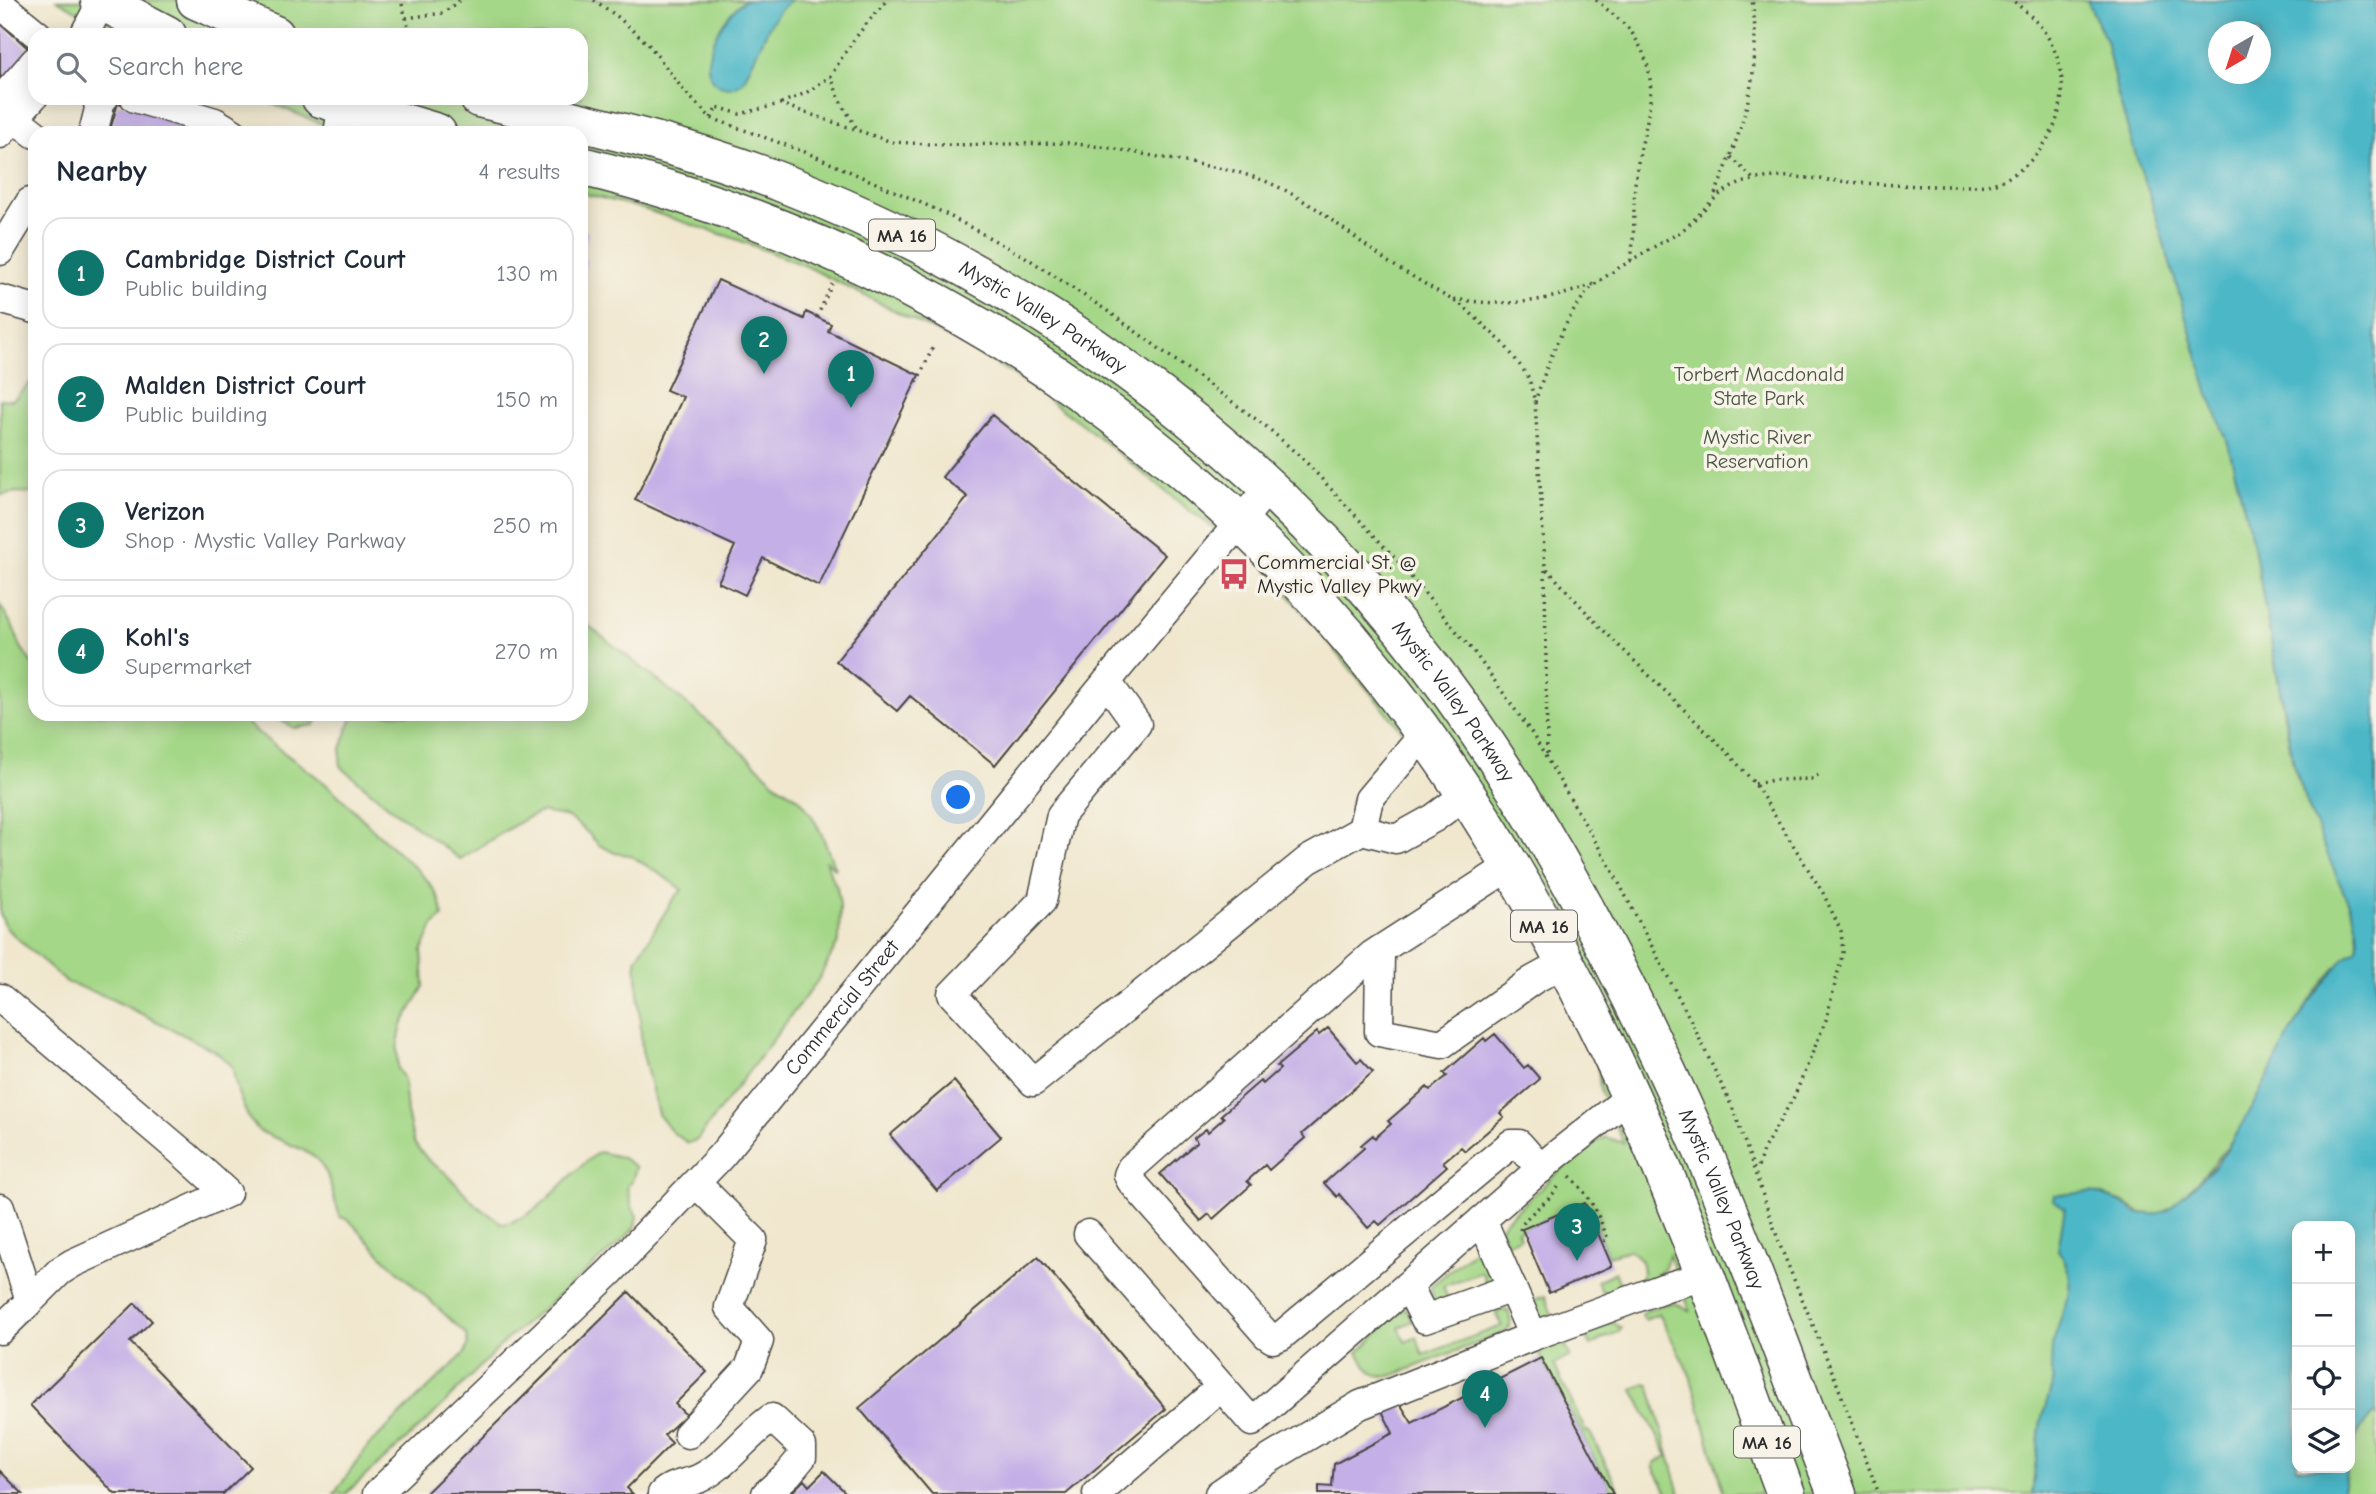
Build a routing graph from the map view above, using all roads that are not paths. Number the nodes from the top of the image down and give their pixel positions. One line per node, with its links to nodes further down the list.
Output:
1 (196, 0): 7 (highway)
2 (101, 1): 5 (street); 6 (highway)
3 (0, 4): 4 (street)
4 (29, 28)
5 (88, 28)
6 (153, 28)
7 (259, 28)
8 (28, 80): 14 (street)
9 (28, 103): 14 (street)
10 (96, 105): 15 (street)
11 (158, 105): 16 (street)
12 (509, 105): 23 (highway, Mystic Valley Parkway / MA 16)
13 (334, 112): 17 (highway)
14 (12, 122)
15 (94, 126)
16 (222, 126)
17 (403, 126)
18 (588, 168): 24 (highway, Mystic Valley Parkway / MA 16)
19 (28, 205): 20 (street)
20 (0, 251)
21 (0, 299): 22 (street)
22 (28, 307)
23 (1269, 487): 24 (street, Commercial Street); 56 (highway, Mystic Valley Parkway / MA 16)
24 (1241, 523): 25 (street, Commercial Street); 26 (highway, Mystic Valley Parkway / MA 16)
25 (1107, 682): 28 (street); 35 (street, Commercial Street)
26 (1424, 734): 27 (highway, Mystic Valley Parkway / MA 16); 28 (street)
27 (1465, 795): 28 (street); 29 (highway, Mystic Valley Parkway / MA 16)
28 (1362, 830)
29 (1510, 866): 30 (street); 31 (highway, Mystic Valley Parkway / MA 16)
30 (1380, 950): 31 (street); 34 (street)
31 (1564, 963): 33 (highway, Mystic Valley Parkway / MA 16)
32 (0, 998): 42 (street)
33 (1630, 1097): 34 (street); 39 (highway, Mystic Valley Parkway / MA 16)
34 (1556, 1172): 37 (street)
35 (696, 1183): 47 (street); 49 (street, Commercial Street)
36 (0, 1208): 42 (street)
37 (1482, 1220): 40 (street); 41 (street)
38 (1088, 1234): 45 (street)
39 (1705, 1276): 44 (street); 46 (highway, Mystic Valley Parkway / MA 16)
40 (1408, 1285): 41 (street); 45 (street)
41 (1512, 1288): 44 (street)
42 (30, 1301): 43 (street)
43 (0, 1330)
44 (1533, 1336): 53 (street)
45 (1221, 1387): 52 (street)
46 (1748, 1389): 54 (highway); 55 (highway, Mystic Valley Parkway / MA 16)
47 (688, 1434)
48 (702, 1486): 50 (street); 51 (street)
49 (377, 1494)
50 (662, 1494)
51 (766, 1494)
52 (1097, 1494)
53 (1219, 1494)
54 (1770, 1494)
55 (1786, 1494)
56 (1837, 1494)

